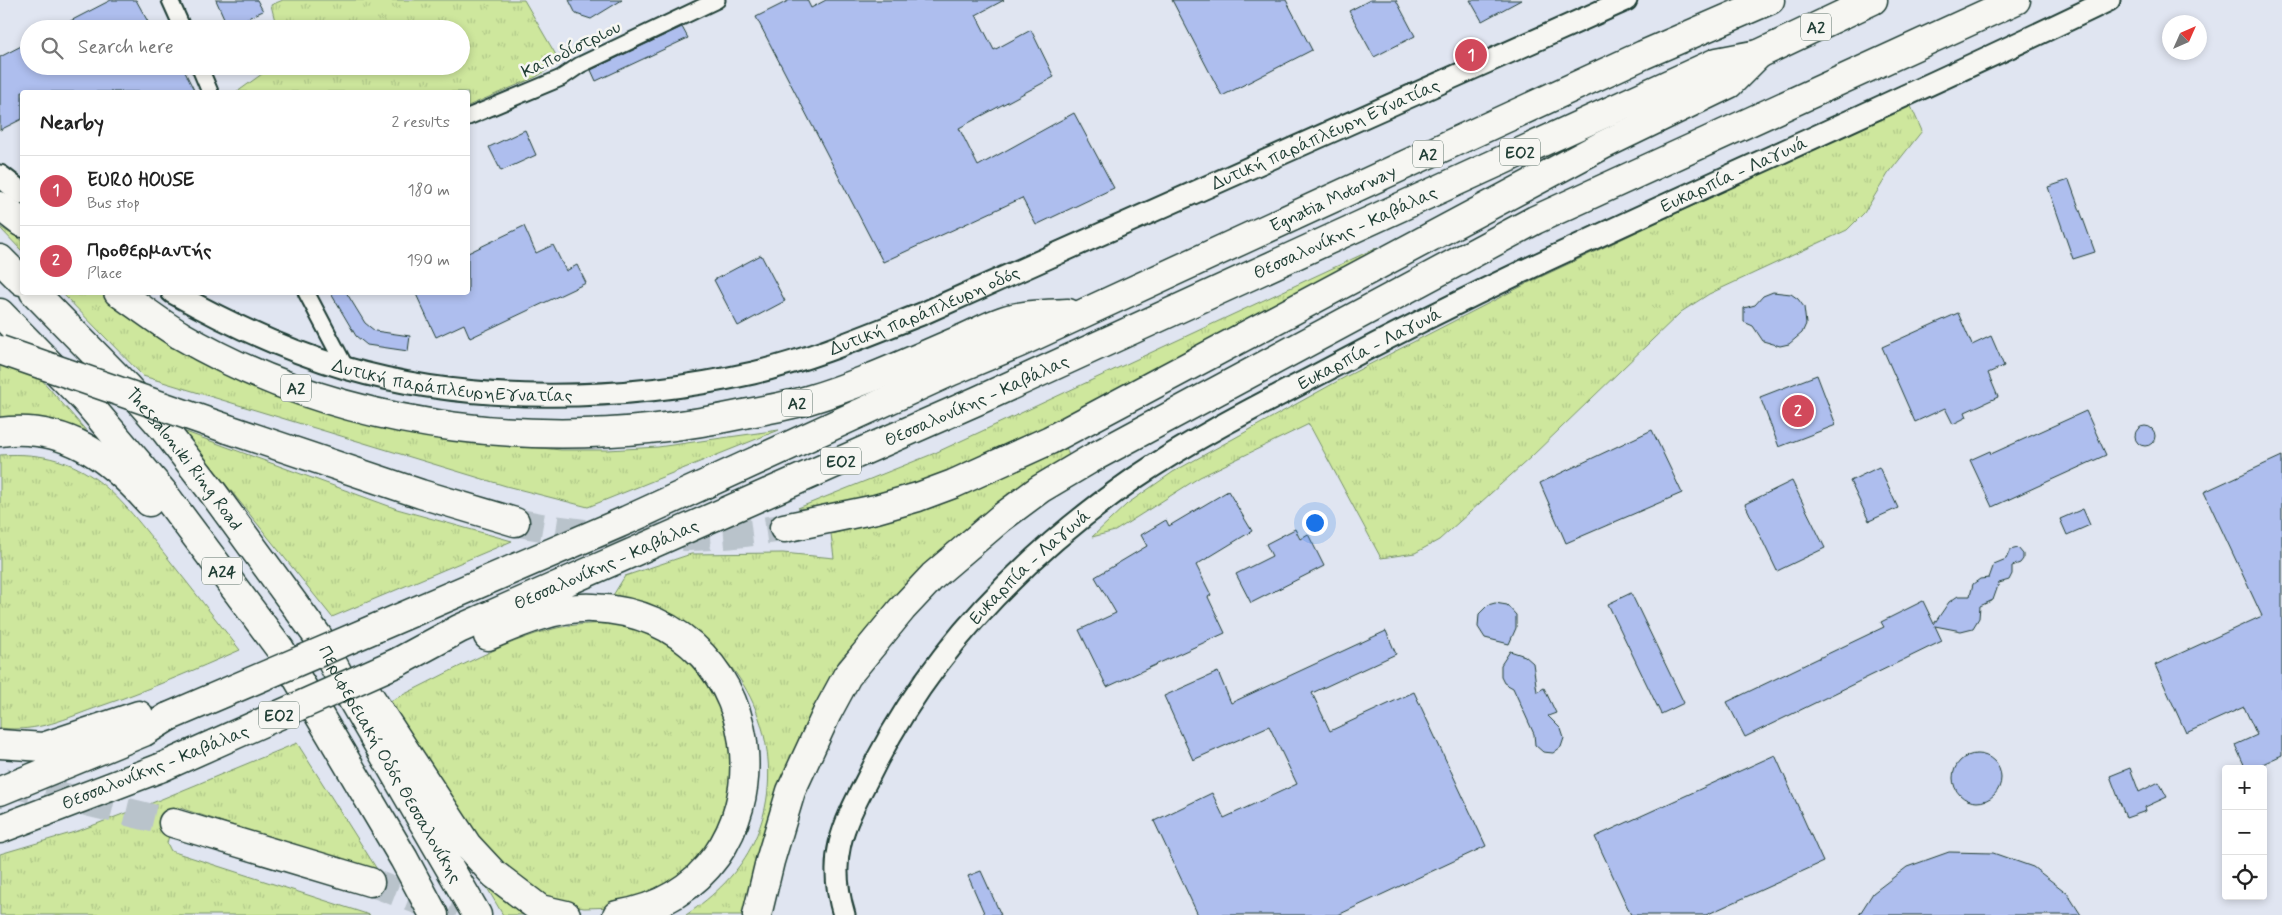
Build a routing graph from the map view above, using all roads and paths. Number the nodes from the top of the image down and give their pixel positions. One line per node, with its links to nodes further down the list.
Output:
1 (170, 0): 8 (street)
2 (717, 0): 12 (street, Καποδίστριου)
3 (1626, 0): 16 (street, Δυτική παράπλευρη Εγνατίας)
4 (1770, 0): 24 (highway, Egnatia Motorway / Α2)
5 (1873, 0): 9 (highway, Α2)
6 (2016, 0): 45 (highway)
7 (2109, 0): 46 (street, Ευκαρπία - Λαγυνά)
8 (179, 20)
9 (1759, 54): 31 (highway, Α2); 33 (highway, Θεσσαλονίκης - Καβάλας / ΕΟ2)
10 (203, 75): 11 (street)
11 (209, 90)
12 (470, 116)
13 (0, 176): 14 (street)
14 (20, 191)
15 (0, 206): 17 (highway)
16 (1135, 220): 28 (street, Δυτική παράπλευρη οδός)
17 (20, 221)
18 (0, 259): 19 (highway)
19 (20, 279)
20 (37, 295): 32 (highway, Thessaloniki Ring Road)
21 (122, 295): 24 (highway, Α2)
22 (178, 295): 27 (street, Δυτική παράπλευρηΕγνατίας)
23 (308, 295): 27 (street)
24 (1087, 311): 34 (highway, Θεσσαλονίκης - Καβάλας / ΕΟ2, bridge)
25 (0, 313): 39 (highway, Περιφερειακή Οδός Θεσσαλονίκης / Α24)
26 (0, 350): 30 (highway, bridge)
27 (346, 368): 28 (street, Δυτική παράπλευρηΕγνατίας)
28 (706, 382)
29 (0, 432): 39 (highway)
30 (515, 522)
31 (784, 528)
32 (319, 638): 42 (highway, Περιφερειακή Οδός Θεσσαλονίκης); 43 (highway)
33 (398, 662): 38 (highway, Θεσσαλονίκης - Καβάλας / ΕΟ2, bridge); 44 (highway)
34 (141, 723): 35 (highway); 36 (highway, Θεσσαλονίκης - Καβάλας / ΕΟ2)
35 (0, 744)
36 (0, 791)
37 (173, 823): 40 (highway)
38 (0, 829)
39 (404, 860): 41 (highway, Α24)
40 (370, 882)
41 (434, 915)
42 (477, 915)
43 (566, 915)
44 (617, 915)
45 (757, 915)
46 (844, 915)

